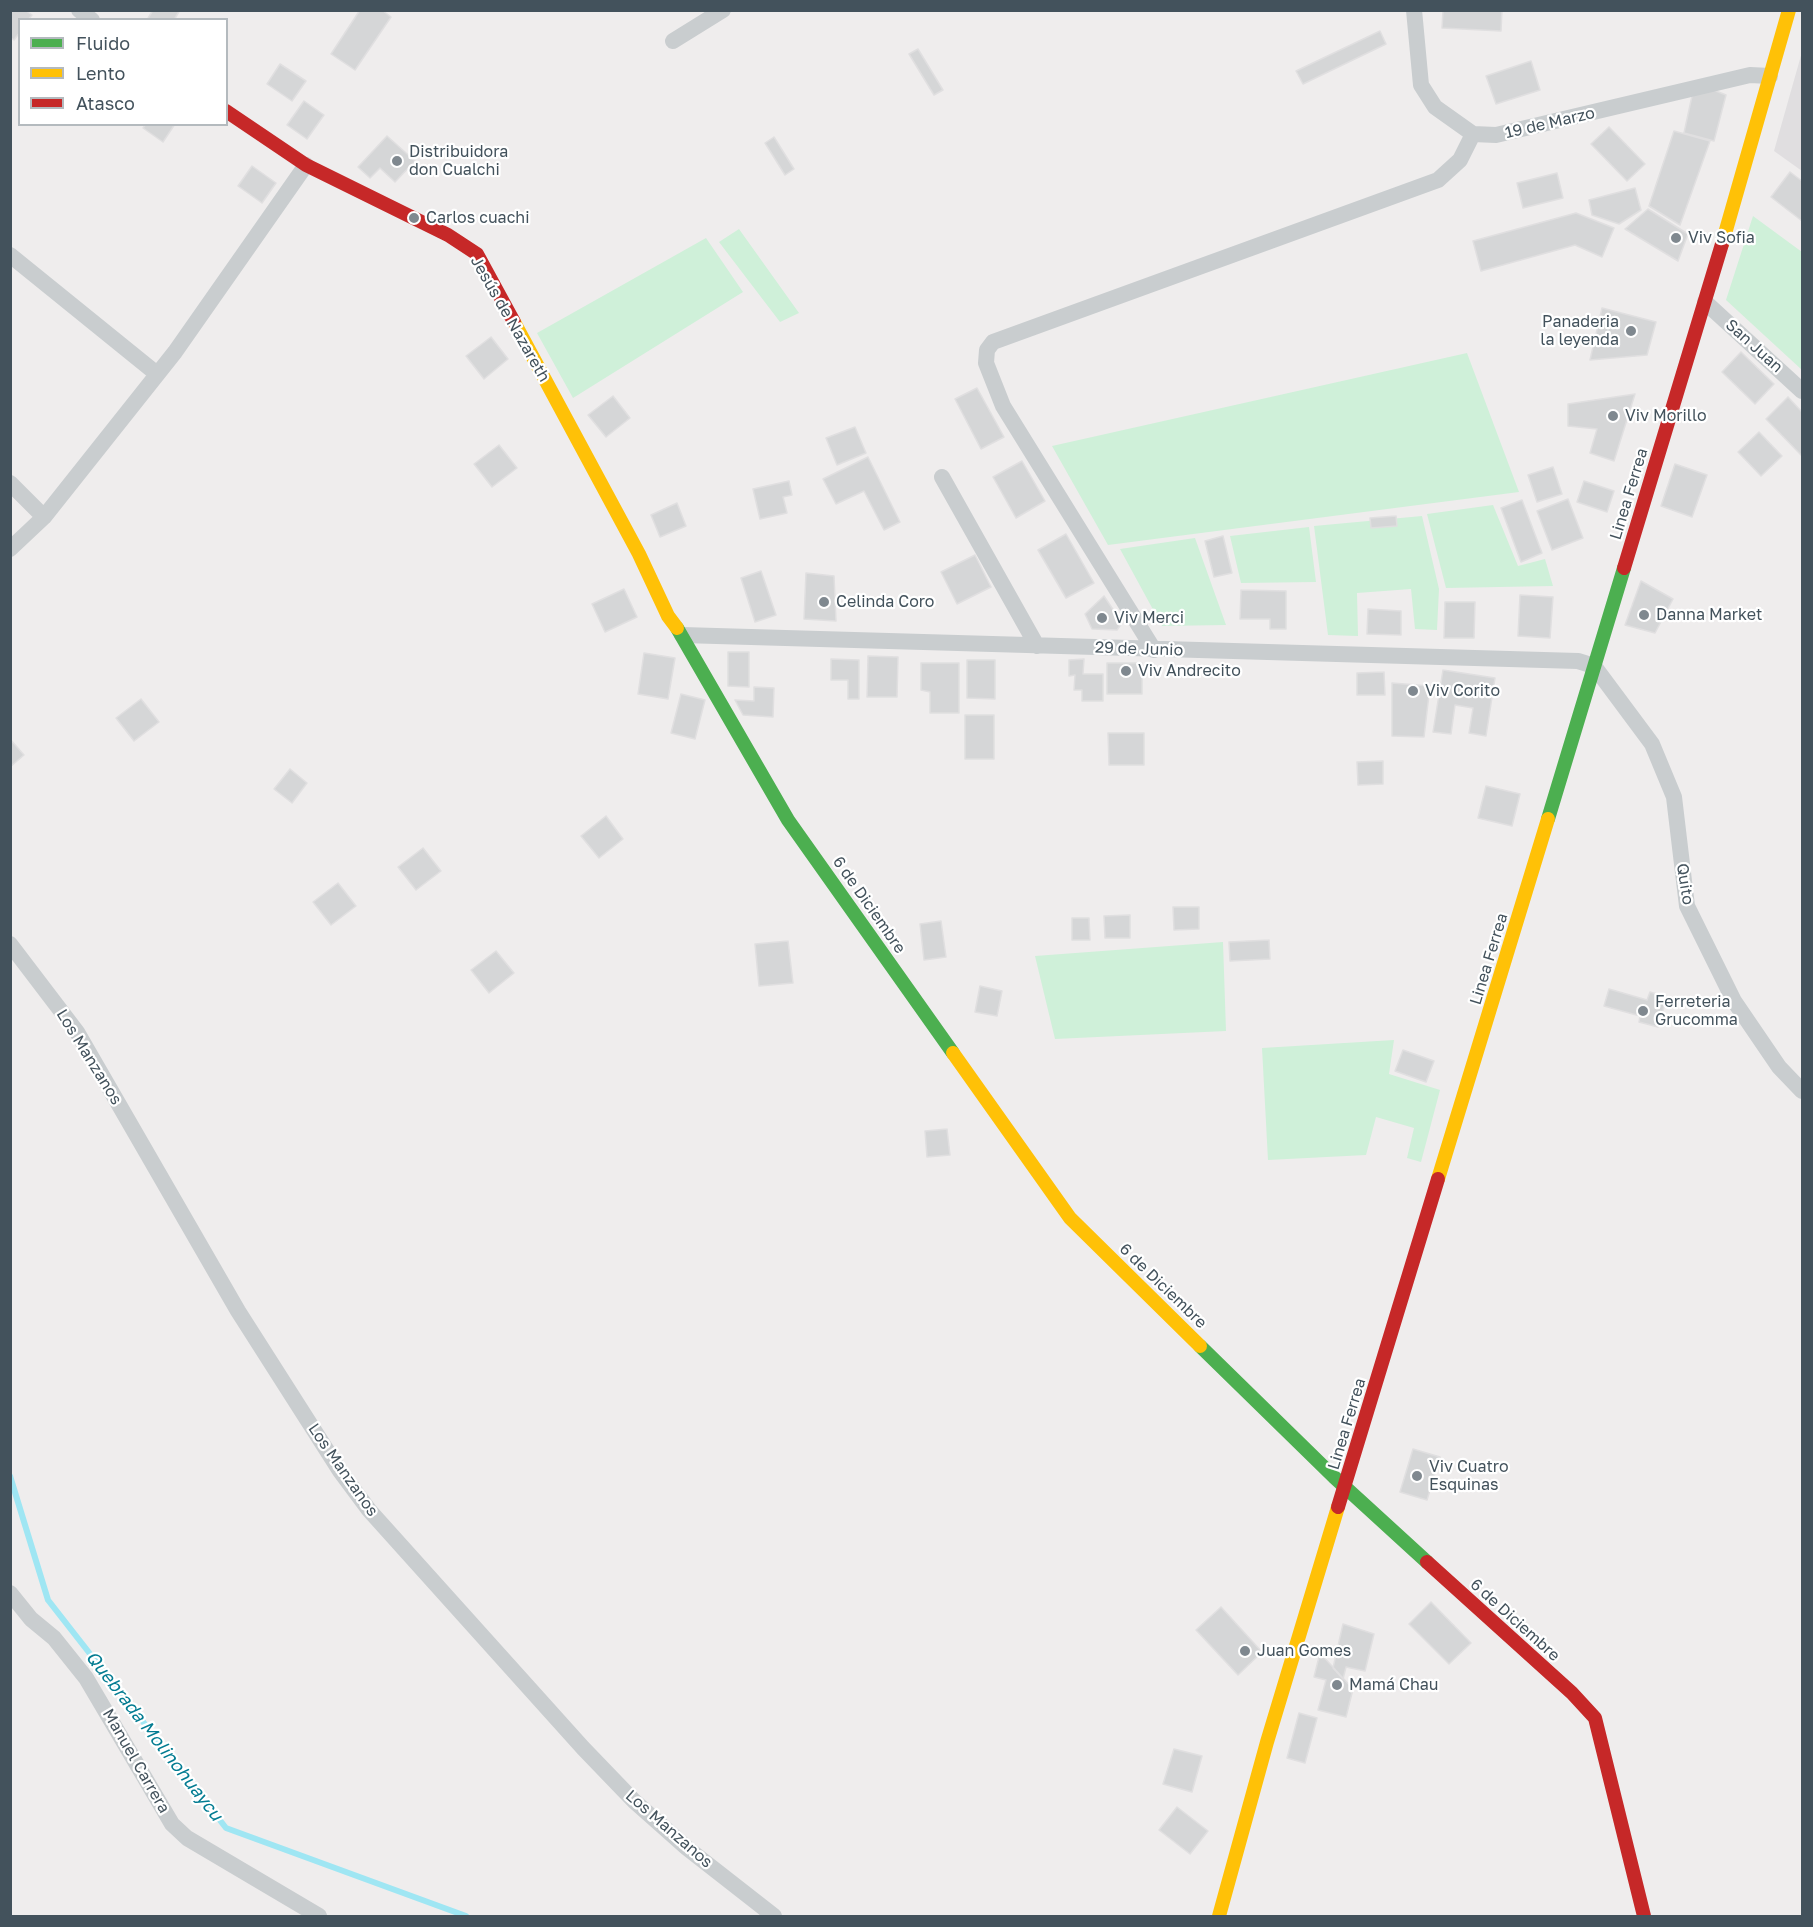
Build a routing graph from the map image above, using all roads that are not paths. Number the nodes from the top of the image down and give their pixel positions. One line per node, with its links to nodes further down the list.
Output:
1 (723, 10): 4 (street)
2 (1414, 10): 7 (street)
3 (1789, 10): 5 (street, Linea Ferrea)
4 (673, 40)
5 (1770, 76): 7 (street, 19 de Marzo); 10 (street, Linea Ferrea)
6 (228, 112): 8 (street, Jesús de Nazareth)
7 (1473, 134): 19 (street)
8 (306, 165): 11 (street); 17 (street, Jesús de Nazareth)
9 (10, 255): 11 (street)
10 (1705, 302): 12 (street, San Juan); 20 (street, Linea Ferrea)
11 (157, 374): 15 (street)
12 (1803, 391)
13 (942, 477): 18 (street)
14 (10, 483): 15 (street)
15 (44, 517): 16 (street)
16 (10, 549)
17 (682, 634): 18 (street, 29 de Junio); 23 (street, 6 de Diciembre)
18 (1037, 646): 19 (street, 29 de Junio)
19 (1154, 650): 20 (street, 29 de Junio)
20 (1594, 666): 22 (street, Quito); 23 (street, Linea Ferrea)
21 (10, 944): 26 (street, Los Manzanos)
22 (1803, 1091)
23 (1344, 1487): 27 (street, Linea Ferrea); 28 (street, 6 de Diciembre)
24 (10, 1593): 25 (street, Manuel Carrera)
25 (319, 1917)
26 (774, 1917)
27 (1219, 1917)
28 (1644, 1917)

